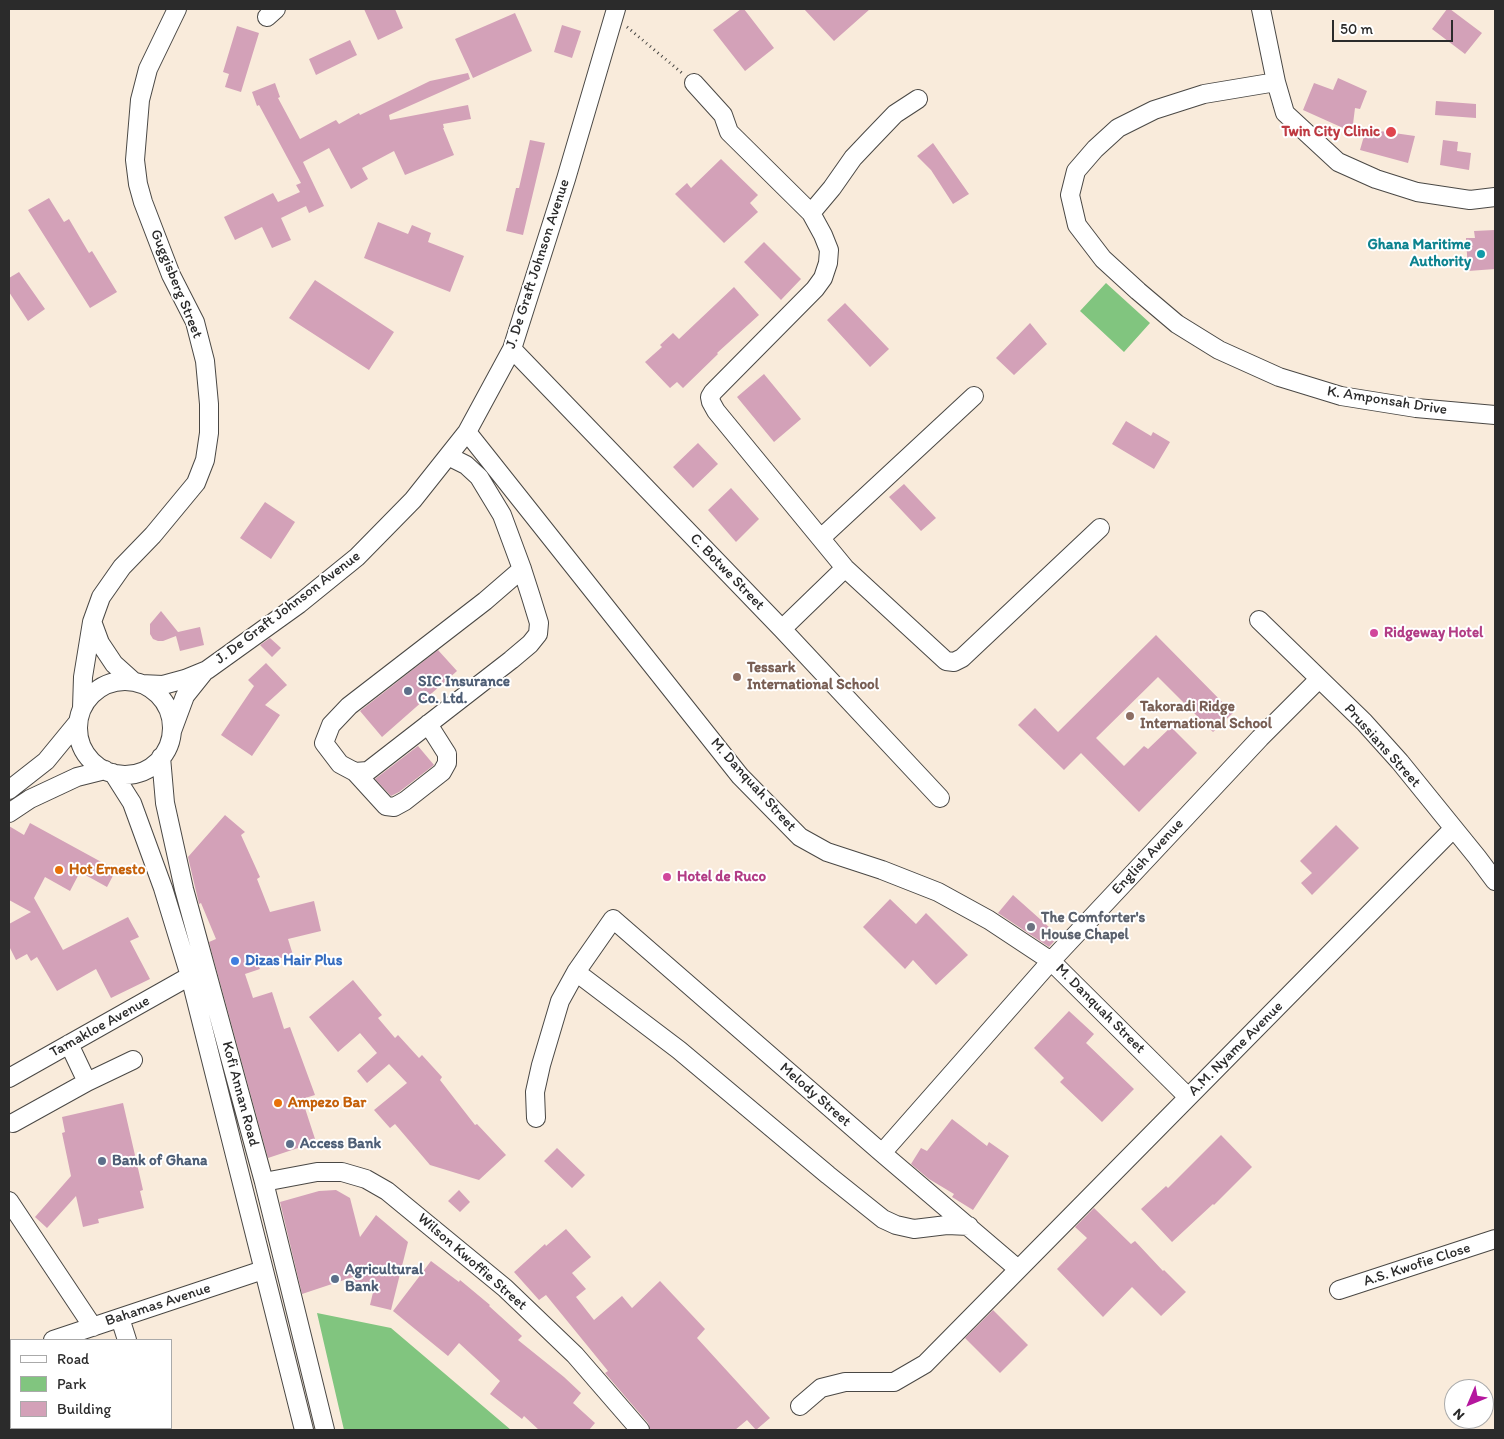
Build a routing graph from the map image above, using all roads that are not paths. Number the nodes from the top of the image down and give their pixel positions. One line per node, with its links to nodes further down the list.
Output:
1 (177, 9): 19 (street, Guggisberg Street)
2 (1261, 9): 4 (street)
3 (615, 12): 9 (street, J. De Graft Johnson Avenue)
4 (1276, 82): 7 (street); 11 (street, K. Amponsah Drive)
5 (694, 83): 8 (street)
6 (918, 99): 8 (street)
7 (1495, 197)
8 (811, 213): 15 (street)
9 (512, 349): 12 (street, J. De Graft Johnson Avenue); 20 (street, C. Botwe Street)
10 (974, 396): 15 (street)
11 (1495, 415)
12 (467, 432): 13 (street, J. De Graft Johnson Avenue); 35 (street, M. Danquah Street)
13 (448, 456): 17 (street); 21 (street, J. De Graft Johnson Avenue)
14 (1100, 528): 16 (street)
15 (821, 538): 16 (street)
16 (845, 568): 20 (street)
17 (522, 569): 25 (street); 29 (street)
18 (1259, 620): 22 (street, Prussians Street)
19 (92, 622): 23 (street); 24 (street, Guggisberg Street)
20 (782, 628): 31 (street, C. Botwe Street)
21 (207, 670): 23 (street, J. De Graft Johnson Avenue); 26 (street, J. De Graft Johnson Avenue)
22 (1319, 679): 33 (street, Prussians Street); 35 (street, English Avenue)
23 (138, 683): 24 (street); 26 (street)
24 (80, 715): 28 (street); 30 (street)
25 (428, 724): 29 (street); 29 (street)
26 (172, 731): 27 (street)
27 (161, 757): 28 (street); 46 (street, Kofi Annan Road)
28 (109, 771): 32 (street); 37 (street, Kofi Annan Road)
29 (355, 772)
30 (9, 790)
31 (940, 798)
32 (9, 813)
33 (1453, 828): 34 (street, Prussians Street); 42 (street, A.M. Nyame Avenue)
34 (1495, 881)
35 (1051, 961): 42 (street, M. Danquah Street); 45 (street, English Avenue)
36 (576, 972): 43 (street); 45 (street, Melody Street); 48 (street)
37 (190, 976): 38 (street, Tamakloe Avenue); 51 (street, Kofi Annan Road)
38 (69, 1044): 40 (street, Tamakloe Avenue); 41 (street)
39 (133, 1060): 41 (street)
40 (9, 1078)
41 (87, 1082): 44 (street)
42 (1188, 1097): 50 (street, A.M. Nyame Avenue)
43 (536, 1118)
44 (13, 1123)
45 (882, 1153): 48 (street, Melody Street)
46 (264, 1182): 59 (street, Kofi Annan Road); 60 (street, Wilson Kwoffie Street)
47 (9, 1201): 54 (street)
48 (969, 1226): 50 (street, Melody Street)
49 (1495, 1239): 52 (street, A.S. Kwofie Close)
50 (1018, 1269): 57 (street, A.M. Nyame Avenue)
51 (263, 1270): 53 (street, Bahamas Avenue); 58 (street, Kofi Annan Road)
52 (1340, 1290)
53 (120, 1318): 54 (street, Bahamas Avenue); 56 (street)
54 (93, 1327): 55 (street, Bahamas Avenue)
55 (56, 1339)
56 (127, 1339)
57 (800, 1406)
58 (304, 1430)
59 (325, 1430)
60 (640, 1430)

